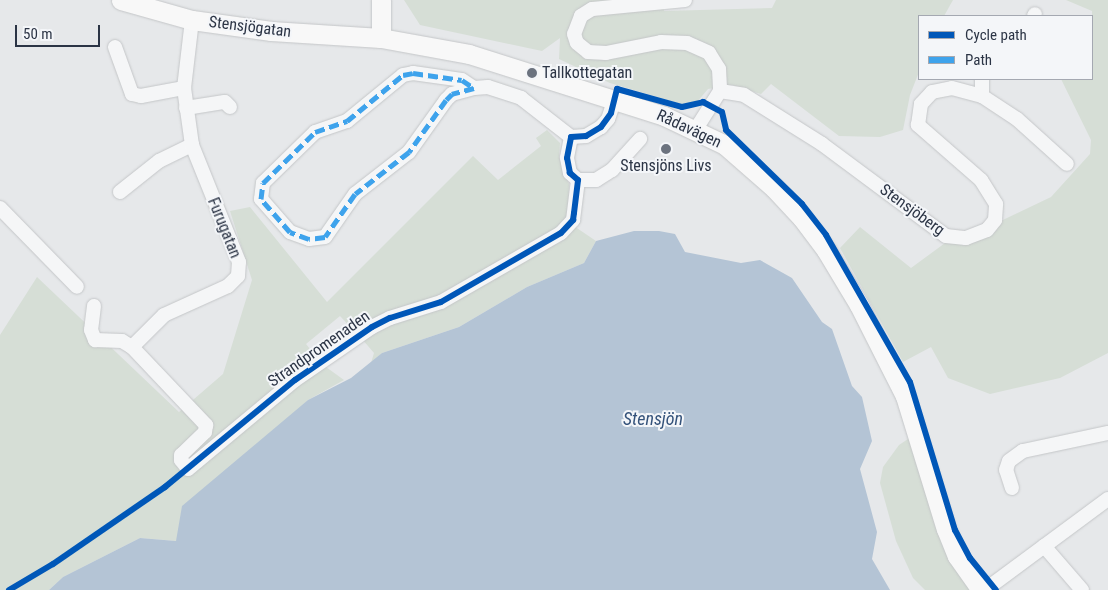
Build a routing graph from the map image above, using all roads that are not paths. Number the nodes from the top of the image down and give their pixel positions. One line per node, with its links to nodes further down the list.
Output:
1 (121, 0): 4 (street, Stensjögatan)
2 (382, 0): 5 (street)
3 (685, 0): 10 (street)
4 (192, 20): 5 (street, Stensjögatan); 8 (street, Furugatan)
5 (381, 38): 12 (street, Rådavägen)
6 (115, 47): 8 (street)
7 (982, 80): 11 (street)
8 (184, 88): 14 (street, Furugatan)
9 (474, 88): 9 (street); 16 (street)
10 (720, 91): 11 (street, Stensjöberg); 15 (street)
11 (982, 96): 19 (street, Stensjöberg)
12 (615, 98): 15 (street, Rådavägen); 16 (street)
13 (230, 107): 14 (street)
14 (186, 108): 18 (street, Furugatan)
15 (696, 129): 30 (street, Rådavägen)
16 (571, 137): 20 (street)
17 (640, 139): 20 (street)
18 (192, 144): 21 (street); 25 (street, Furugatan)
19 (1067, 164)
20 (578, 180): 25 (street, Strandpromenaden)
21 (120, 192)
22 (0, 208): 23 (street)
23 (77, 287)
24 (94, 306): 25 (street)
25 (132, 347)
26 (1108, 433): 27 (street)
27 (1012, 488)
28 (1108, 499): 29 (street)
29 (1044, 546): 31 (street); 32 (street)
30 (981, 590)
31 (985, 590)
32 (1082, 590)

